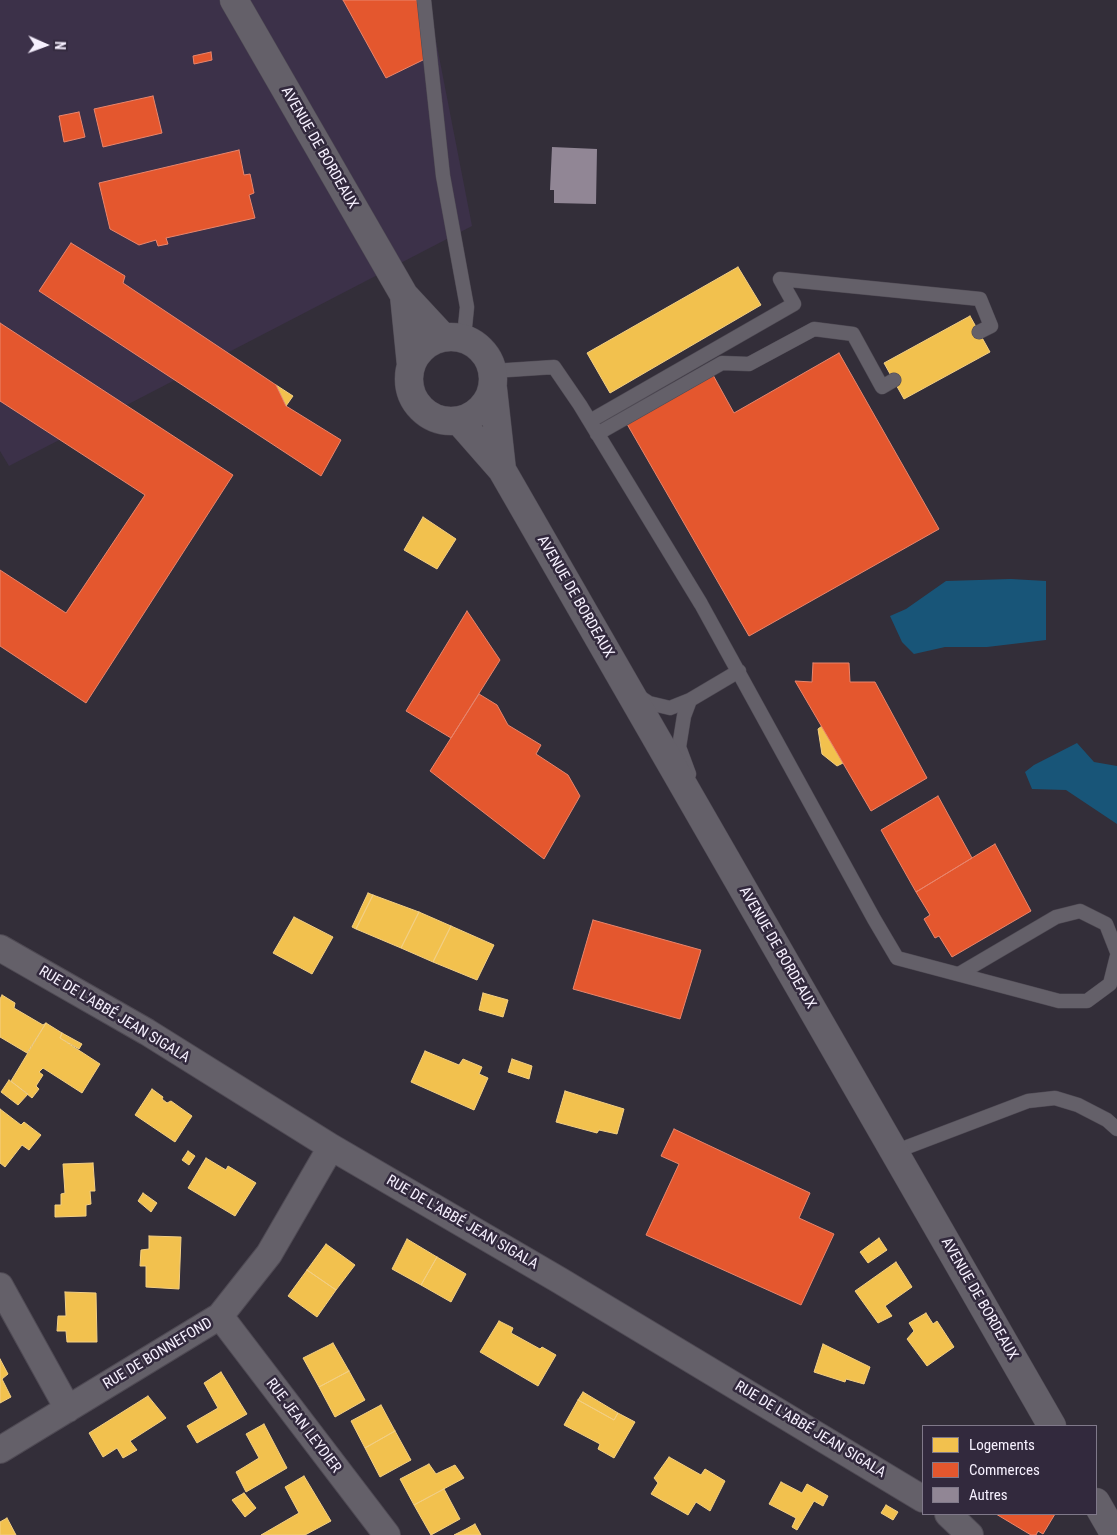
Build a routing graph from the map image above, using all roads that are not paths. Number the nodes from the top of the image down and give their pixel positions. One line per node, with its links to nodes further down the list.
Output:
1 (234, 0): 3 (main road, AVENUE DE BORDEAUX)
2 (424, 0): 5 (lane)
3 (404, 295): 5 (main road, AVENUE DE BORDEAUX); 6 (main road, AVENUE DE BORDEAUX)
4 (979, 332): 10 (lane)
5 (453, 337): 6 (main road); 7 (main road, AVENUE DE BORDEAUX)
6 (410, 365): 9 (main road, AVENUE DE BORDEAUX)
7 (493, 380): 9 (main road); 10 (lane); 12 (main road, AVENUE DE BORDEAUX)
8 (894, 380): 11 (lane)
9 (459, 421): 12 (main road, AVENUE DE BORDEAUX)
10 (590, 421): 11 (lane)
11 (597, 434): 13 (lane)
12 (502, 470): 14 (main road, AVENUE DE BORDEAUX)
13 (739, 672): 15 (lane); 19 (lane)
14 (628, 689): 15 (lane); 16 (main road, AVENUE DE BORDEAUX)
15 (690, 700): 16 (lane)
16 (709, 831): 22 (main road, AVENUE DE BORDEAUX)
17 (0, 948): 21 (street, RUE DE L'ABBÉ JEAN SIGALA)
18 (1117, 954): 19 (lane); 19 (lane)
19 (959, 974)
20 (1117, 1128): 22 (lane)
21 (331, 1147): 24 (street, RUE DE BONNEFOND); 28 (street, RUE DE L'ABBÉ JEAN SIGALA)
22 (894, 1152): 26 (main road, AVENUE DE BORDEAUX)
23 (0, 1286): 25 (street)
24 (220, 1316): 25 (street, RUE DE BONNEFOND); 31 (street, RUE JEAN LEYDIER)
25 (68, 1409): 27 (street, RUE DE BONNEFOND)
26 (1051, 1425)
27 (0, 1450)
28 (922, 1498)
29 (1097, 1504): 33 (main road)
30 (949, 1515): 32 (street)
31 (387, 1535)
32 (970, 1535)
33 (1115, 1535)

